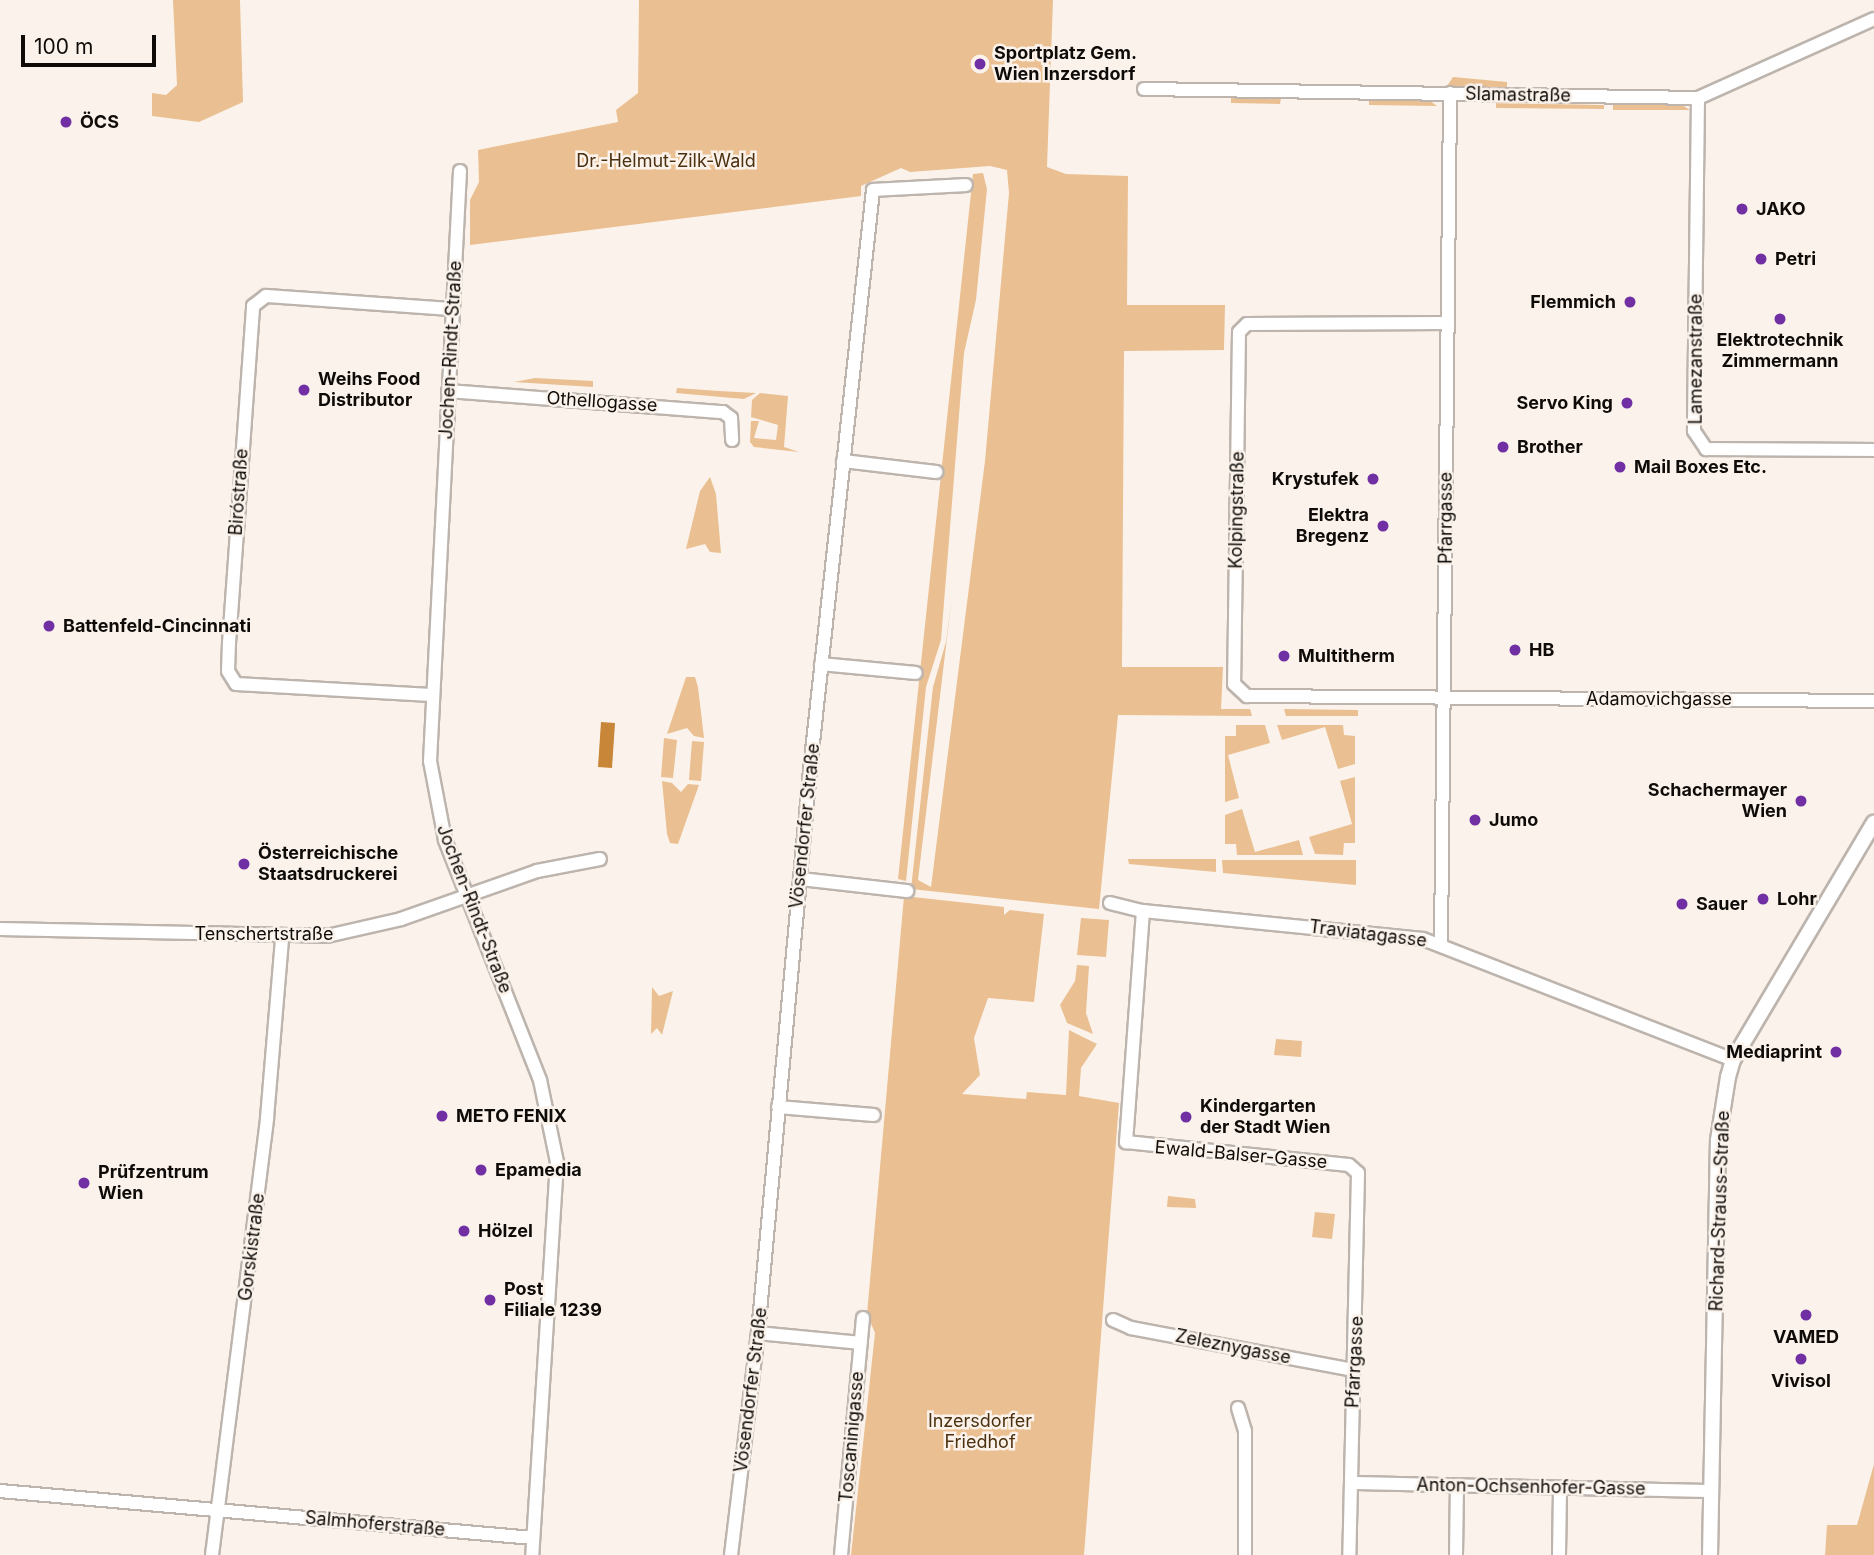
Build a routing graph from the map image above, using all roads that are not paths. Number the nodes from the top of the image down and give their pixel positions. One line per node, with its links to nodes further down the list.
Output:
1 (1874, 19): 4 (street, Slamastraße)
2 (1144, 89): 3 (street, Slamastraße)
3 (1450, 93): 4 (street, Slamastraße); 8 (street, Pfarrgasse)
4 (1698, 98): 11 (street, Lamezanstraße)
5 (460, 171): 7 (street, Jochen-Rindt-Straße)
6 (966, 185): 12 (street, Vösendorfer Straße)
7 (452, 309): 9 (street, Jochen-Rindt-Straße); 16 (street, Biróstraße)
8 (1446, 323): 17 (street, Pfarrgasse); 17 (street, Kolpingstraße)
9 (448, 391): 10 (street, Othellogasse); 16 (street, Jochen-Rindt-Straße)
10 (732, 440)
11 (1874, 450)
12 (843, 461): 13 (street); 14 (street, Vösendorfer Straße)
13 (936, 472)
14 (821, 664): 15 (street); 21 (street, Vösendorfer Straße)
15 (916, 673)
16 (430, 695): 23 (street, Jochen-Rindt-Straße)
17 (1445, 697): 18 (street, Adamovichgasse); 28 (street, Pfarrgasse)
18 (1874, 701)
19 (1874, 823): 29 (main road, Richard-Strauss-Straße)
20 (600, 859): 23 (street, Tenschertstraße)
21 (800, 879): 22 (street); 30 (street, Vösendorfer Straße)
22 (907, 891)
23 (466, 895): 27 (street, Tenschertstraße); 45 (street, Jochen-Rindt-Straße)
24 (1110, 903): 25 (street, Traviatagasse)
25 (1143, 911): 28 (street, Traviatagasse); 32 (street, Ewald-Balser-Gasse)
26 (0, 929): 27 (street, Tenschertstraße)
27 (282, 937): 44 (street, Gorskistraße)
28 (1441, 944): 29 (street, Traviatagasse)
29 (1733, 1060): 43 (main road, Richard-Strauss-Straße)
30 (778, 1107): 31 (street); 35 (street, Vösendorfer Straße)
31 (874, 1115)
32 (1356, 1169): 37 (street, Pfarrgasse)
33 (863, 1318): 36 (street, Toscaninigasse)
34 (1113, 1320): 37 (street, Zeleznygasse)
35 (758, 1333): 36 (street); 48 (street, Vösendorfer Straße)
36 (861, 1343): 49 (street, Toscaninigasse)
37 (1354, 1370): 39 (street, Pfarrgasse)
38 (1238, 1408): 50 (street)
39 (1351, 1483): 40 (street, Anton-Ochsenhofer-Gasse); 51 (street, Pfarrgasse)
40 (1457, 1486): 41 (street, Anton-Ochsenhofer-Gasse); 52 (street)
41 (1560, 1488): 43 (street, Anton-Ochsenhofer-Gasse); 53 (street)
42 (0, 1490): 44 (street, Salmhoferstraße)
43 (1712, 1491): 54 (main road, Richard-Strauss-Straße)
44 (217, 1510): 45 (street, Salmhoferstraße); 46 (street, Gorskistraße)
45 (533, 1538): 47 (street, Jochen-Rindt-Straße)
46 (212, 1555)
47 (532, 1555)
48 (731, 1555)
49 (841, 1555)
50 (1245, 1555)
51 (1349, 1555)
52 (1456, 1555)
53 (1559, 1555)
54 (1710, 1555)

